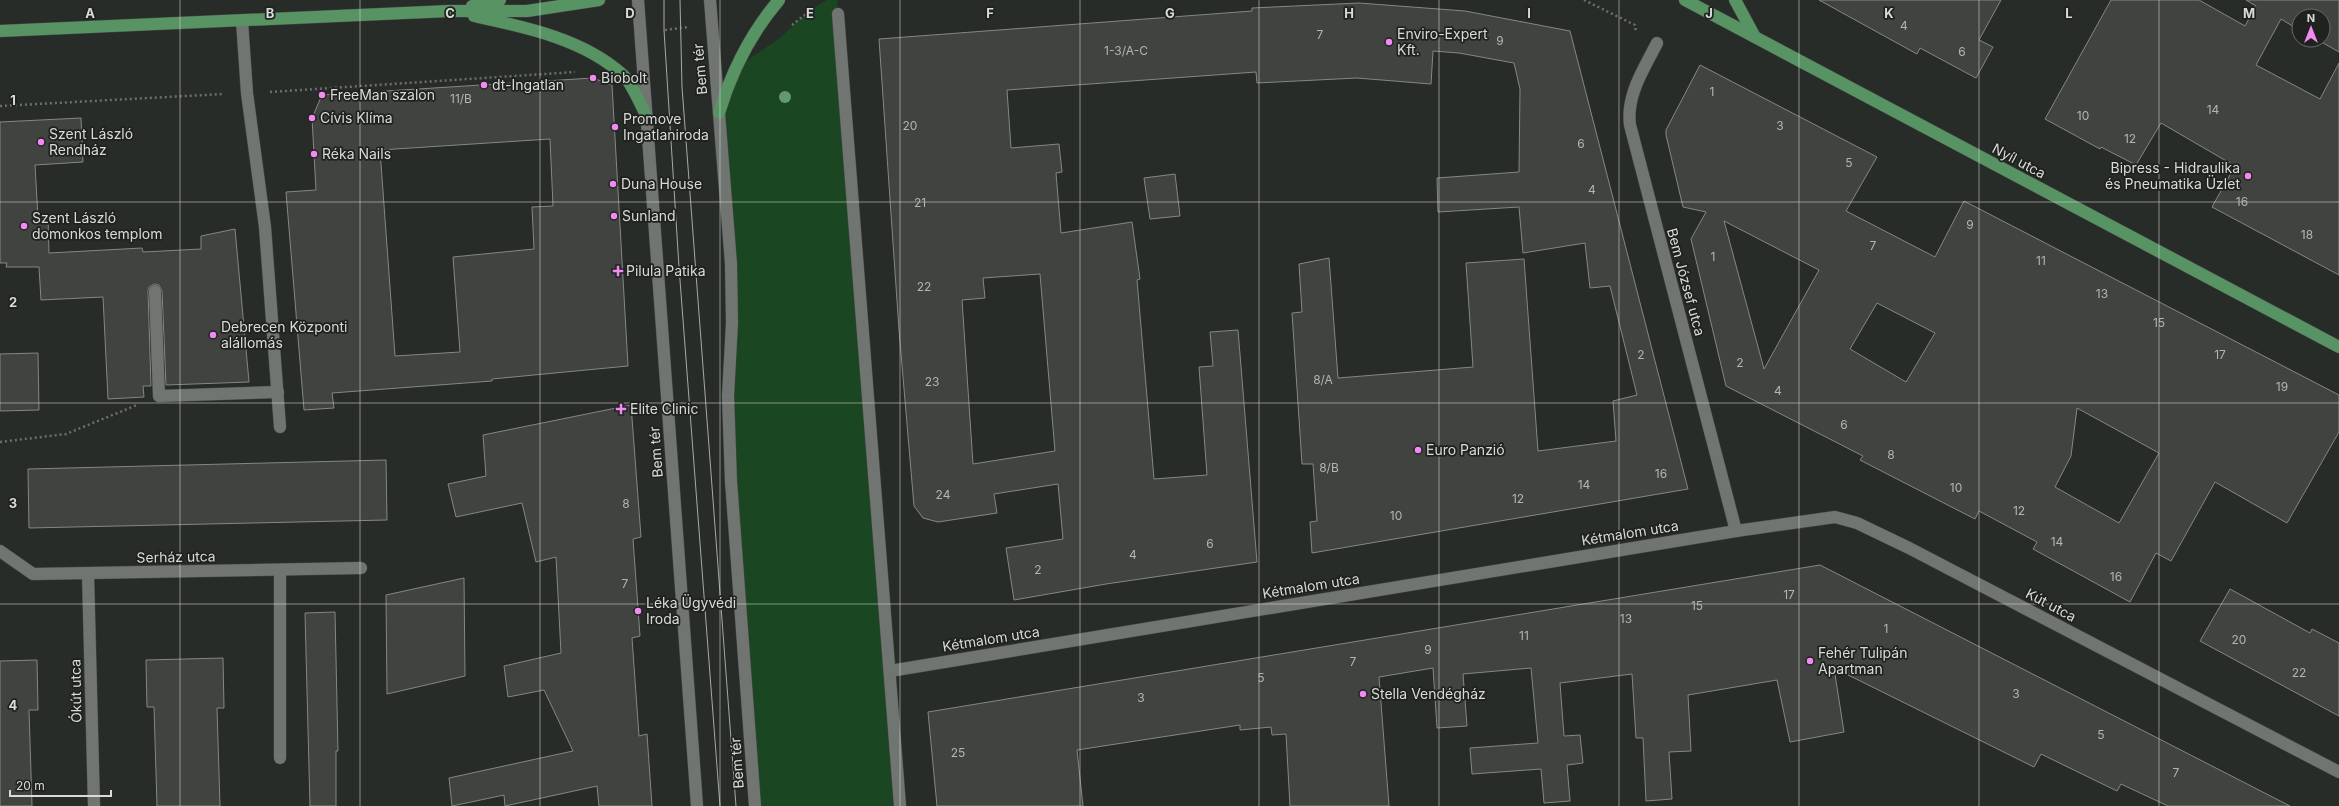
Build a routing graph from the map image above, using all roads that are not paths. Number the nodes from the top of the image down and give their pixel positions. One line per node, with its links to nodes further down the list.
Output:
1 (500, 0): 8 (main road)
2 (599, 0): 8 (main road)
3 (638, 0): 15 (street, Bem tér)
4 (710, 0): 14 (street, Bem tér)
5 (779, 0): 14 (main road)
6 (1685, 0): 12 (main road, Nyíl utca)
7 (1735, 0): 12 (main road)
8 (450, 11): 10 (main road); 15 (main road)
9 (838, 14): 25 (street)
10 (242, 21): 11 (main road); 18 (street)
11 (0, 31)
12 (1756, 38): 17 (main road, Nyíl utca)
13 (1657, 43): 20 (street, Bem József utca)
14 (719, 113): 30 (street, Bem tér)
15 (647, 117): 29 (street, Bem tér)
16 (155, 291): 18 (street)
17 (2339, 346)
18 (278, 392): 19 (street)
19 (280, 427)
20 (1736, 531): 25 (street, Kétmalom utca); 27 (street, Kút utca)
21 (0, 551): 24 (street, Serház utca)
22 (360, 568): 23 (street, Serház utca)
23 (280, 570): 24 (street, Serház utca); 26 (street)
24 (88, 574): 28 (street, Ókút utca)
25 (890, 671): 31 (street)
26 (280, 758)
27 (2339, 772)
28 (94, 806)
29 (697, 806)
30 (755, 806)
31 (900, 806)

